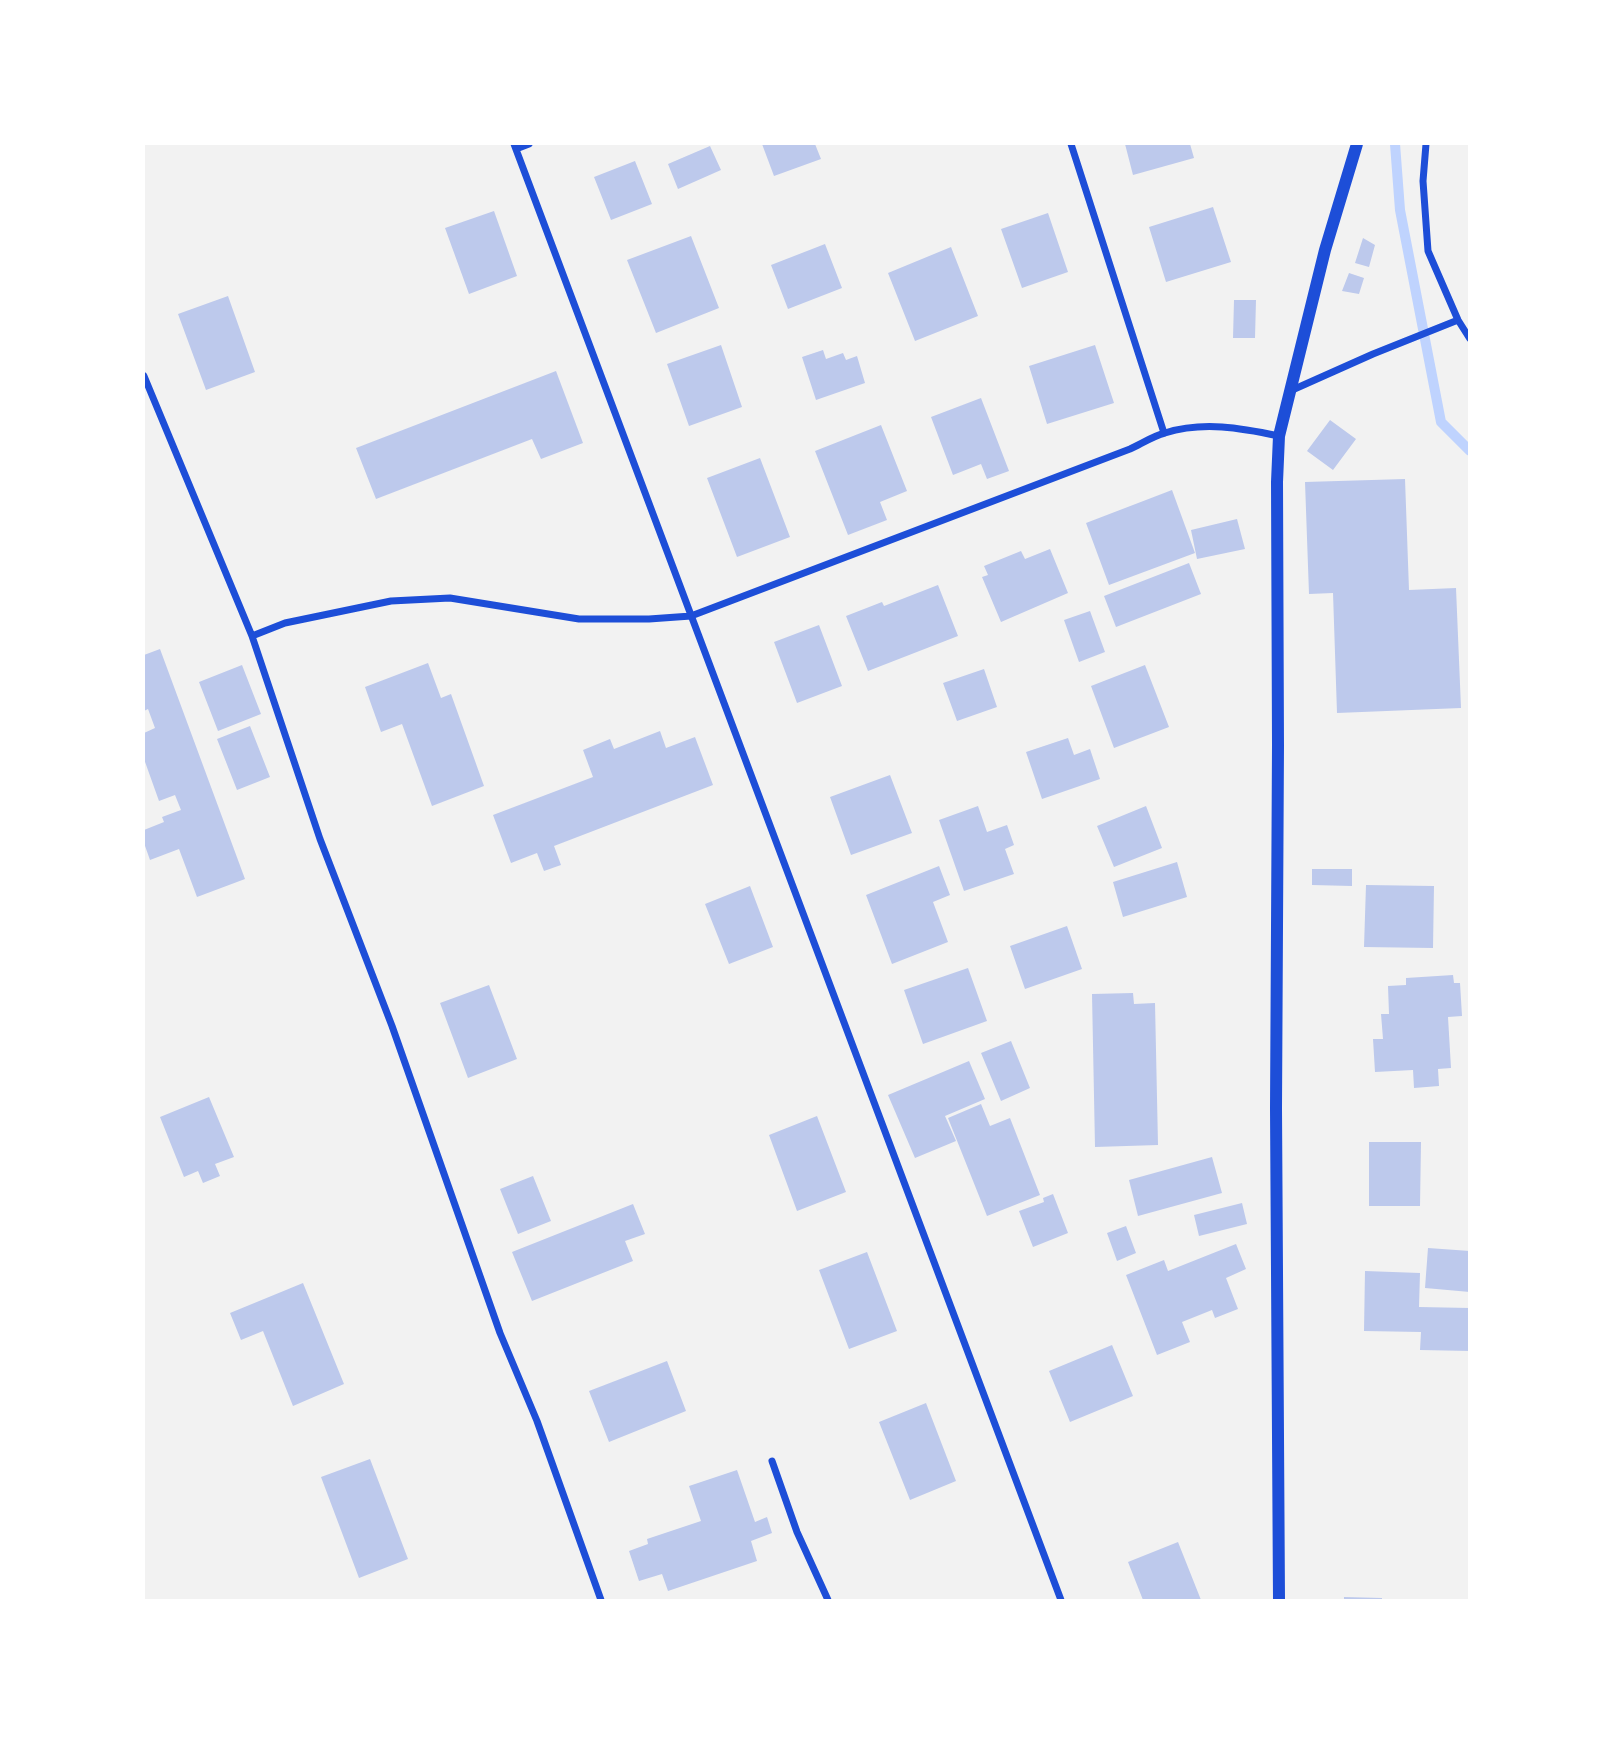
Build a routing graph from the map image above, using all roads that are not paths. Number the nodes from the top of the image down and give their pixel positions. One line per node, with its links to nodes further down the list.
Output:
1 (529, 144): 5 (street)
2 (1071, 144): 10 (street)
3 (1357, 144): 9 (street)
4 (1426, 144): 6 (street)
5 (515, 146): 12 (street)
6 (1458, 320): 7 (street); 9 (street)
7 (1469, 339)
8 (144, 376): 13 (street)
9 (1289, 391): 11 (street)
10 (1164, 433): 11 (street); 12 (street)
11 (1279, 436): 18 (street)
12 (691, 616): 13 (street); 17 (street)
13 (252, 636): 15 (street)
14 (772, 1461): 16 (street)
15 (601, 1601)
16 (828, 1601)
17 (1061, 1601)
18 (1279, 1601)

